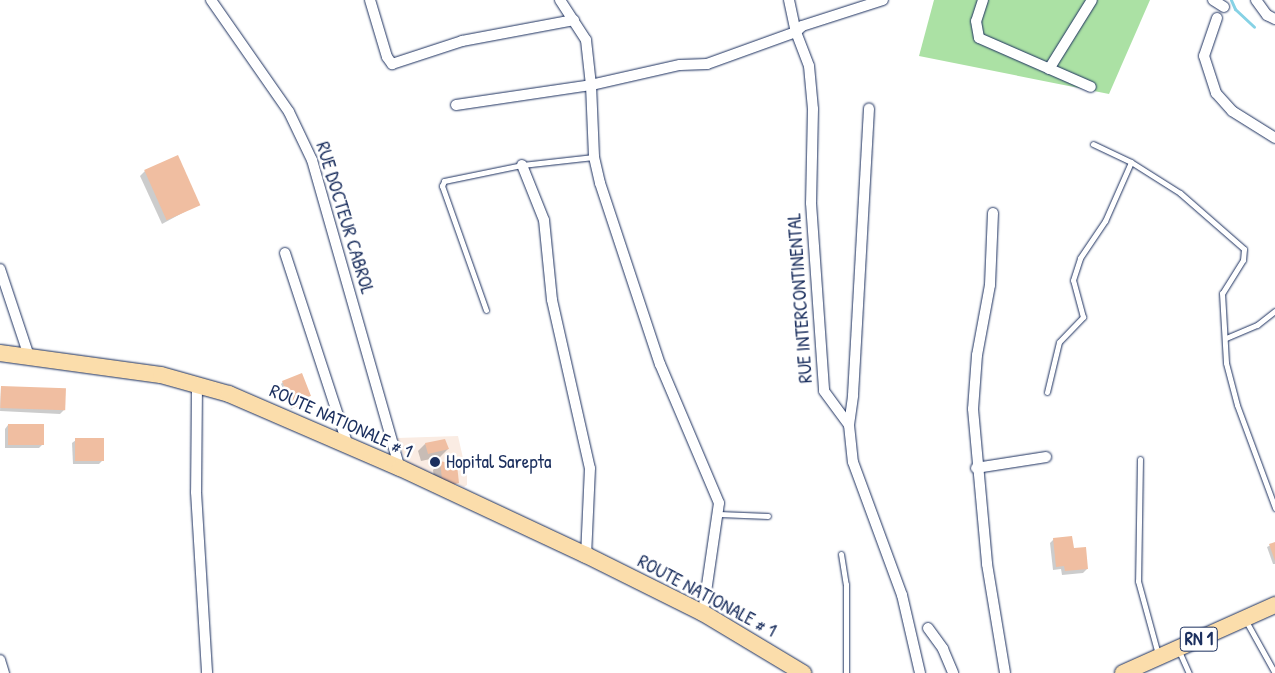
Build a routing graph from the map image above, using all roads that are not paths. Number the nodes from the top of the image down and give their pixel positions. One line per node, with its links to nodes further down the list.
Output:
1 (211, 0): 39 (street, RUE DOCTEUR CABROL)
2 (370, 0): 13 (street)
3 (560, 0): 13 (street)
4 (789, 0): 14 (street, RUE INTERCONTINENTAL)
5 (883, 0): 14 (street)
6 (983, 0): 15 (street)
7 (1092, 0): 15 (street)
8 (1213, 0): 10 (street)
9 (1256, 0): 12 (street)
10 (1224, 6)
11 (1218, 18): 20 (street)
12 (1275, 19)
13 (574, 20): 16 (street)
14 (799, 29): 16 (street); 35 (street, RUE INTERCONTINENTAL)
15 (1049, 68): 17 (street)
16 (592, 85): 18 (street); 22 (street)
17 (1091, 87)
18 (456, 105)
19 (869, 108): 35 (street)
20 (1275, 138)
21 (1093, 144): 23 (lane)
22 (594, 157): 24 (lane); 42 (street)
23 (1131, 162): 30 (lane); 34 (lane)
24 (522, 166): 28 (lane); 45 (street)
25 (993, 213): 40 (street)
26 (285, 253): 36 (street)
27 (0, 269): 32 (street)
28 (486, 310)
29 (1275, 311): 30 (lane)
30 (1226, 338): 41 (lane)
31 (0, 353): 32 (main road, ROUTE NATIONALE # 1)
32 (29, 356): 33 (main road, ROUTE NATIONALE # 1)
33 (197, 385): 36 (main road, ROUTE NATIONALE # 1); 54 (street)
34 (1047, 392)
35 (849, 425): 57 (street)
36 (348, 446): 39 (main road, ROUTE NATIONALE # 1)
37 (1046, 457): 40 (street)
38 (1140, 459): 51 (lane)
39 (400, 468): 45 (main road, ROUTE NATIONALE # 1)
40 (976, 468): 59 (street)
41 (1275, 508)
42 (719, 514): 43 (lane); 47 (street)
43 (768, 516)
44 (841, 554): 56 (lane)
45 (586, 555): 47 (main road, ROUTE NATIONALE # 1)
46 (1275, 604): 48 (main road, RN 1)
47 (703, 613): 55 (main road, ROUTE NATIONALE # 1)
48 (1245, 618): 50 (main road, RN 1); 62 (lane)
49 (928, 628): 58 (street)
50 (1177, 648): 51 (main road, RN 1); 61 (lane)
51 (1159, 657): 60 (main road, RN 1)
52 (0, 660): 53 (street)
53 (4, 673)
54 (207, 673)
55 (804, 673)
56 (846, 673)
57 (920, 673)
58 (953, 673)
59 (1004, 673)
60 (1123, 673)
61 (1189, 673)
62 (1275, 673)

